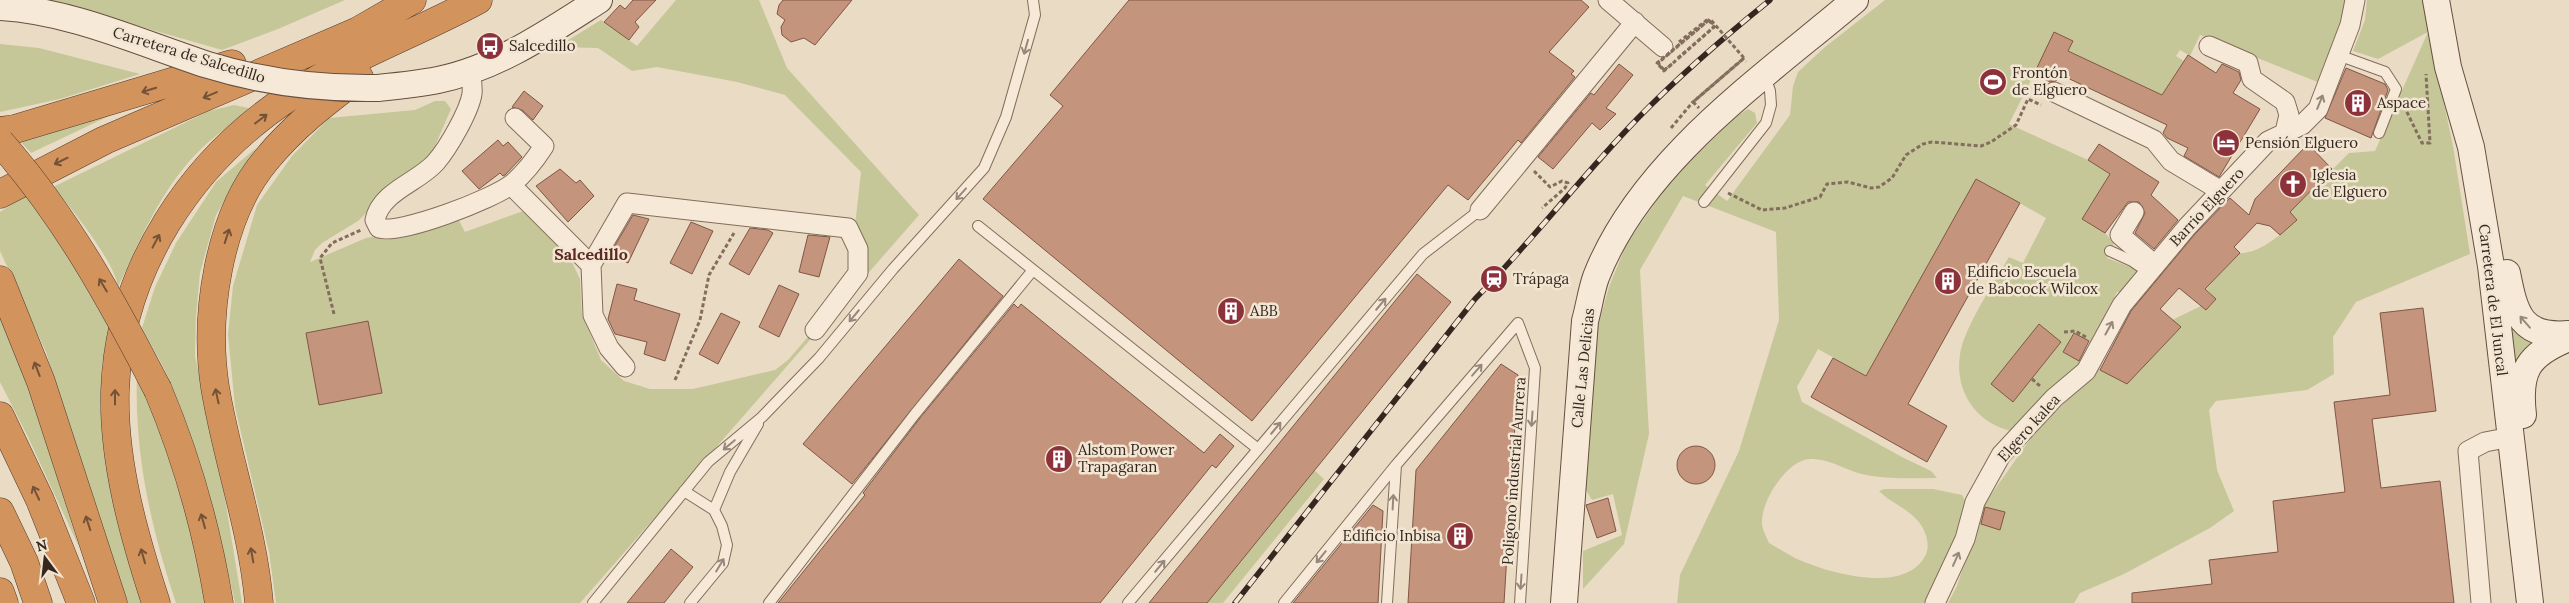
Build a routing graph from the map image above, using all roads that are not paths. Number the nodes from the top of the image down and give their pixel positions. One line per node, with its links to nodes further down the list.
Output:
1 (391, 0): 19 (highway, one-way to 19)
2 (412, 0): 26 (highway, one-way to 26)
3 (599, 0): 15 (street, Carretera de Salcedillo)
4 (1033, 0): 42 (lane, one-way to 42)
5 (1608, 0): 11 (street)
6 (1855, 0): 16 (street, Calle Las Delicias)
7 (2355, 0): 14 (street, Barrio Elguero)
8 (477, 1): 55 (highway, one-way to 8); 57 (highway, one-way to 8)
9 (2439, 2): 23 (street, Carretera de El Juncal)
10 (0, 7): 15 (street, Carretera de Salcedillo, bridge)
11 (1636, 22): 13 (street); 28 (street)
12 (2209, 46): 20 (street)
13 (1663, 47)
14 (2338, 55): 20 (street, Barrio Elguero, one-way to 14); 21 (lane)
15 (470, 70): 24 (street)
16 (1765, 76): 27 (lane); 65 (street, Calle Las Delicias)
17 (2050, 100): 25 (street)
18 (515, 118): 24 (street)
19 (0, 131)
20 (2285, 132): 25 (street, Barrio Elguero)
21 (2379, 133)
22 (0, 142): 56 (highway, one-way to 22, bridge)
23 (2470, 147): 37 (street, one-way to 23); 43 (street, Carretera de El Juncal)
24 (511, 185): 32 (street)
25 (2221, 192): 33 (street, Barrio Elguero)
26 (0, 194)
27 (1704, 202)
28 (1480, 210): 44 (lane, one-way to 28)
29 (2134, 212): 33 (street)
30 (978, 226): 34 (lane)
31 (2110, 251): 33 (lane)
32 (592, 265): 36 (street); 39 (street)
33 (2152, 269): 40 (street, Barrio Elguero, one-way to 33)
34 (1033, 270): 44 (lane); 60 (lane)
35 (0, 280): 54 (highway, one-way to 35)
36 (815, 330)
37 (2569, 334)
38 (2569, 338): 46 (street)
39 (625, 367)
40 (2086, 371): 66 (street, Elgero kalea, one-way to 40)
41 (0, 416): 53 (highway, one-way to 41)
42 (762, 417): 47 (lane, one-way to 47); 48 (lane)
43 (2511, 437): 46 (street, Carretera de El Juncal); 67 (street)
44 (1258, 449): 61 (lane, one-way to 44)
45 (1396, 465): 62 (lane, Poligono industrial Aurrera, one-way to 62); 63 (lane, one-way to 45); 64 (lane, Poligono industrial Aurrera, one-way to 64)
46 (2517, 487): 68 (street, Carretera de El Juncal)
47 (684, 491): 48 (lane); 58 (lane)
48 (714, 510): 59 (lane, one-way to 48)
49 (0, 512): 52 (highway)
50 (0, 592): 51 (highway)
51 (4, 603)
52 (38, 603)
53 (80, 603)
54 (113, 603)
55 (156, 603)
56 (219, 603)
57 (259, 603)
58 (593, 603)
59 (690, 603)
60 (769, 603)
61 (1128, 603)
62 (1284, 603)
63 (1387, 603)
64 (1520, 603)
65 (1564, 603)
66 (1936, 603)
67 (2480, 603)
68 (2530, 603)

